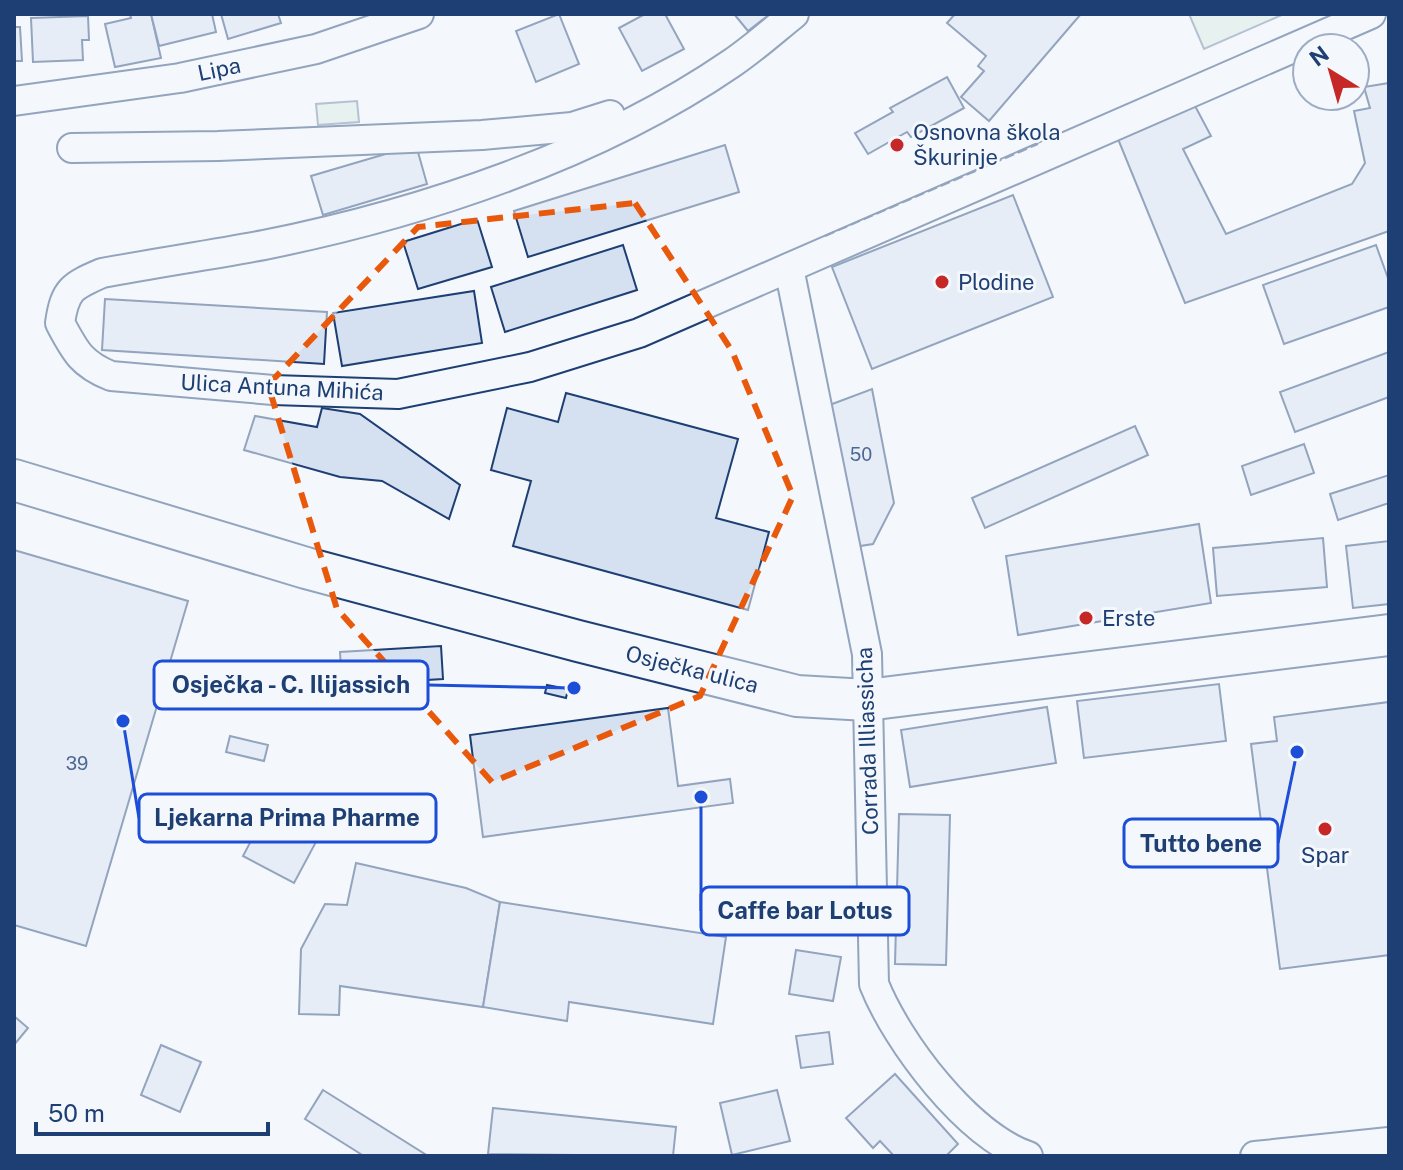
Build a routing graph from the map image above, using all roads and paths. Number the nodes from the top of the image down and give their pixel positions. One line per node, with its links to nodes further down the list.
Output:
1 (419, 14): 4 (street, Lipa)
2 (794, 14): 5 (street, Ulica Antuna Mihića)
3 (1371, 14): 7 (street, Ulica Antuna Mihića)
4 (14, 101)
5 (629, 123): 6 (street); 7 (street, Ulica Antuna Mihića)
6 (72, 148)
7 (789, 268): 10 (street, Corrada Illiassicha)
8 (14, 480): 10 (main road, Osječka ulica)
9 (1389, 635): 10 (main road, Osječka ulica)
10 (867, 700): 12 (street, Corrada Illiassicha)
11 (1389, 1142): 13 (street)
12 (1028, 1156)
13 (1255, 1156)

